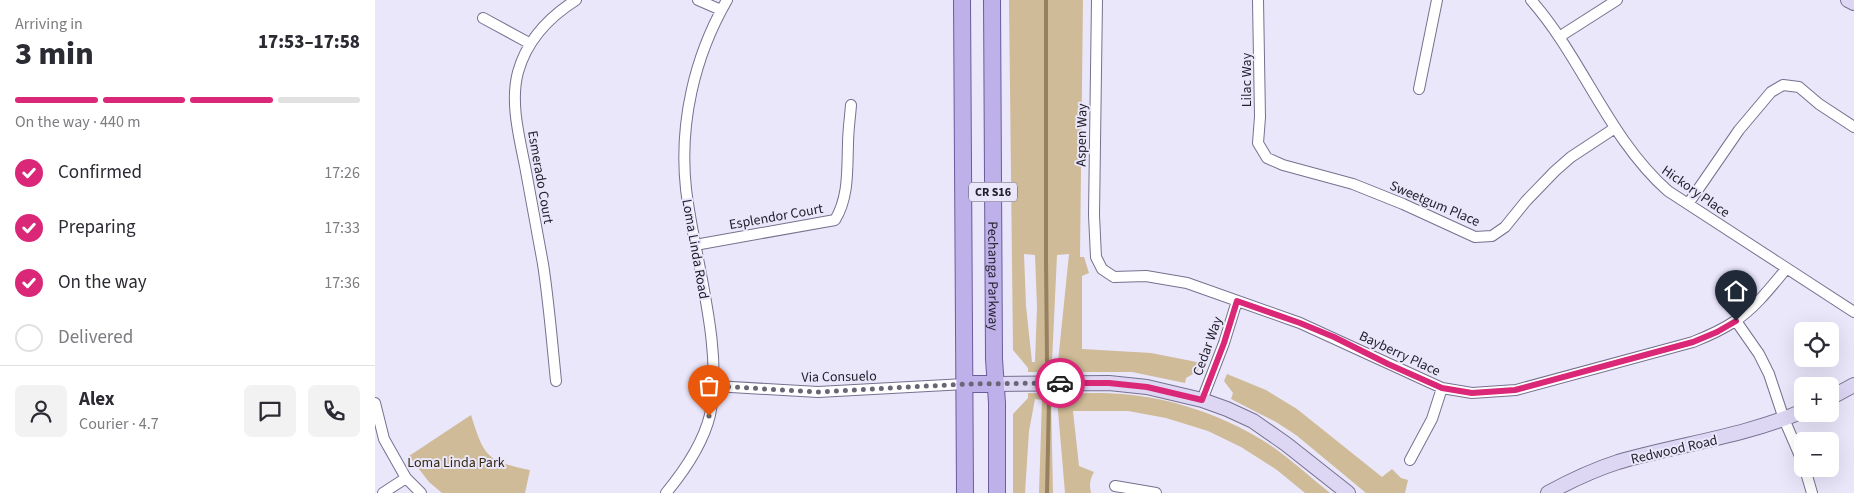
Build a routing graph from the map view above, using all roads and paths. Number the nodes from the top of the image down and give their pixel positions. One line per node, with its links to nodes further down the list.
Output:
1 (576, 0): 16 (street, Esmerado Court)
2 (698, 0): 13 (street)
3 (727, 0): 13 (street, Loma Linda Road)
4 (962, 0): 30 (main road, CR S16)
5 (993, 0): 31 (main road, Pechanga Parkway / CR S16)
6 (1097, 0): 24 (street, Aspen Way)
7 (1258, 0): 21 (street, Lilac Way)
8 (1437, 0): 17 (street)
9 (1531, 0): 15 (street, Hickory Place)
10 (1617, 0): 15 (street)
11 (1848, 0): 12 (street)
12 (1854, 3)
13 (721, 10): 23 (street, Loma Linda Road)
14 (483, 18): 16 (street)
15 (1559, 37): 20 (street, Hickory Place)
16 (529, 43): 29 (street, Esmerado Court)
17 (1419, 88)
18 (851, 105): 23 (street, Esplendor Court)
19 (1854, 127): 22 (street)
20 (1615, 128): 21 (street, Sweetgum Place); 22 (street, Hickory Place)
21 (1267, 158)
22 (1688, 204): 25 (street, Hickory Place)
23 (695, 245): 33 (street, Loma Linda Road)
24 (1102, 269): 26 (street, Bayberry Place)
25 (1787, 269): 27 (street, Hickory Place); 28 (street, Bayberry Place)
26 (1237, 301): 34 (street, Bayberry Place); 36 (street, Cedar Way)
27 (1854, 312)
28 (1736, 321): 34 (street, Bayberry Place); 39 (street)
29 (556, 381)
30 (965, 384): 31 (main road); 33 (street, Via Consuelo); 48 (main road, CR S16)
31 (996, 384): 36 (street); 49 (main road, Pechanga Parkway / CR S16)
32 (1854, 385): 35 (street)
33 (714, 386): 47 (street, Loma Linda Road)
34 (1442, 388): 41 (street)
35 (1839, 393)
36 (1202, 400): 51 (street)
37 (375, 402): 43 (street)
38 (1794, 415): 39 (street, Redwood Road)
39 (1784, 419): 40 (street); 52 (street, Redwood Road)
40 (1794, 442)
41 (1410, 460)
42 (1807, 477): 53 (street)
43 (406, 478): 45 (street); 46 (street)
44 (1115, 486): 50 (street)
45 (383, 493)
46 (421, 493)
47 (666, 493)
48 (965, 493)
49 (997, 493)
50 (1156, 493)
51 (1348, 493)
52 (1548, 493)
53 (1812, 493)

